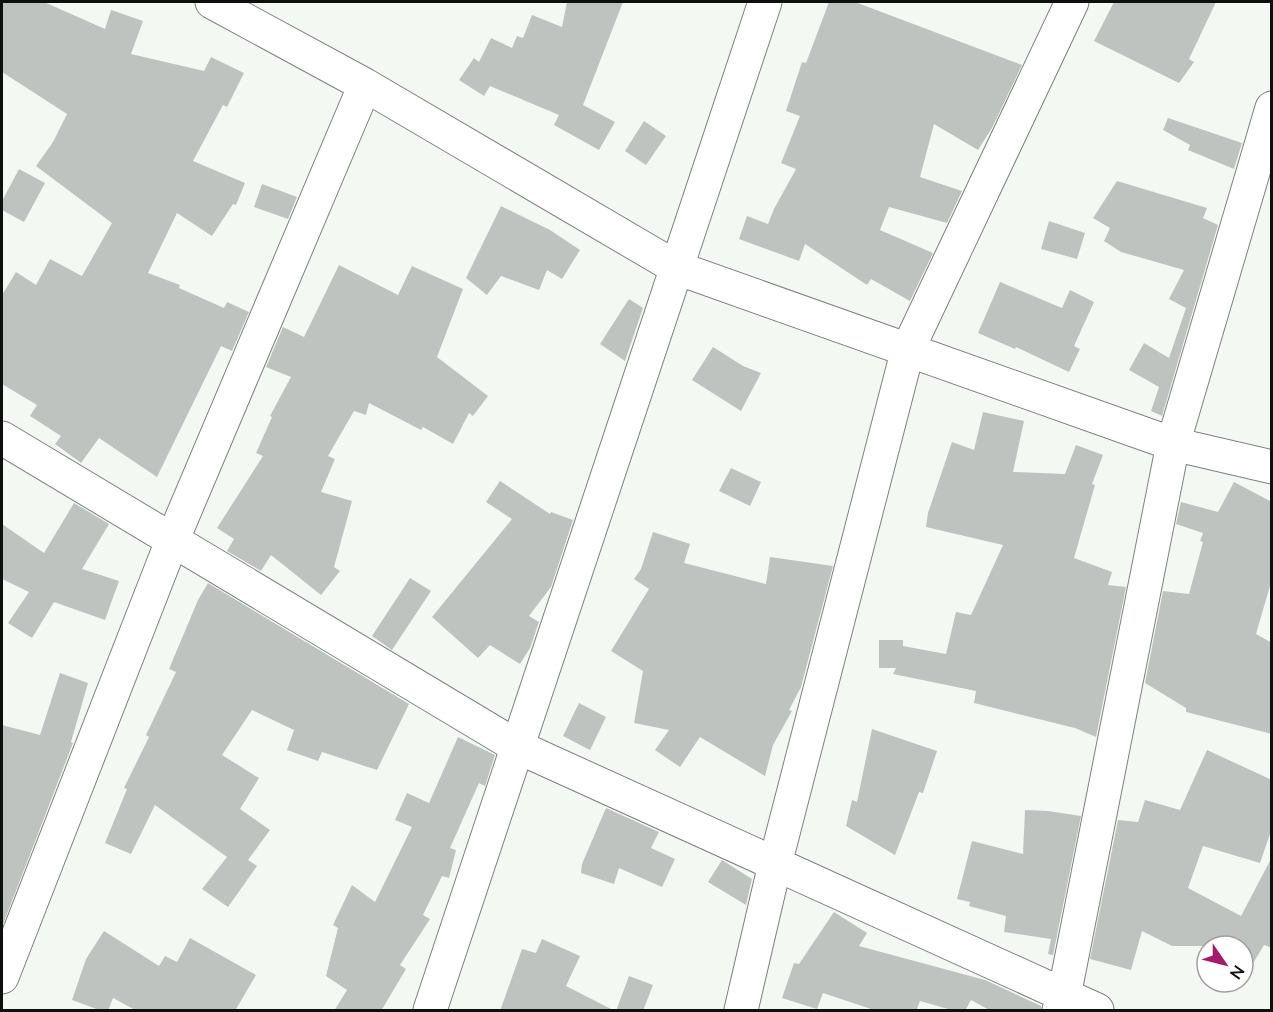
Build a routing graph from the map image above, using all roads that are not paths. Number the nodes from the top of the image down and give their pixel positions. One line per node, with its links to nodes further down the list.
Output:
1 (212, 2): 4 (street)
2 (765, 2): 6 (street)
3 (1072, 2): 7 (street)
4 (365, 85): 6 (street); 11 (street)
5 (1272, 108): 9 (street)
6 (677, 268): 7 (street); 12 (street)
7 (908, 349): 9 (street); 13 (street)
8 (2, 438): 11 (street)
9 (1173, 444): 10 (street); 15 (street)
10 (1272, 467)
11 (172, 541): 12 (street); 14 (street)
12 (518, 747): 13 (street); 16 (street)
13 (775, 864): 15 (street); 17 (street)
14 (2, 976)
15 (1062, 1003): 18 (street)
16 (430, 1011)
17 (741, 1011)
18 (1097, 1011)

